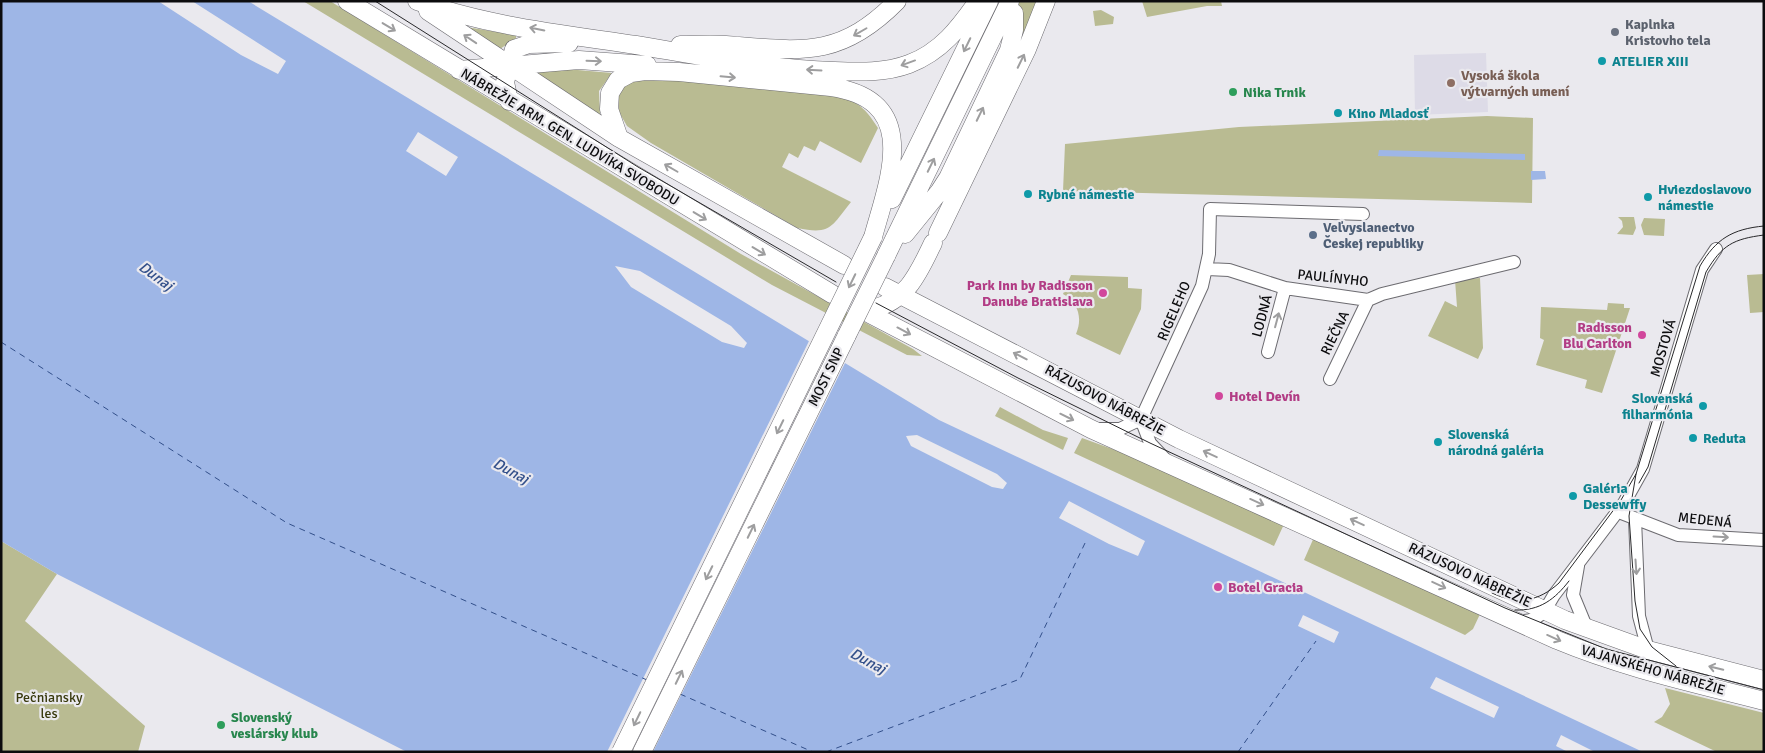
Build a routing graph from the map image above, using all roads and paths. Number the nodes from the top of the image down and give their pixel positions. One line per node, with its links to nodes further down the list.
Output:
1 (346, 1): 12 (main road, NÁBREŽIE ARM. GEN. LUDVÍKA SVOBODU, one-way to 12)
2 (413, 1): 11 (main road, NÁBREŽIE ARM. GEN. LUDVÍKA SVOBODU, one-way to 2)
3 (417, 1): 9 (main road, one-way to 3)
4 (897, 1): 10 (main road, one-way to 10)
5 (978, 1): 10 (main road, one-way to 10)
6 (989, 1): 17 (main road, MOST SNP, one-way to 17)
7 (1046, 2): 23 (main road, one-way to 7)
8 (1012, 7): 19 (main road, MOST SNP, one-way to 8); 19 (main road, one-way to 8)
9 (602, 42): 10 (main road); 11 (main road)
10 (634, 45)
11 (510, 66): 12 (main road); 13 (main road, one-way to 13); 14 (main road); 15 (main road, NÁBREŽIE ARM. GEN. LUDVÍKA SVOBODU)
12 (459, 70): 14 (main road, NÁBREŽIE ARM. GEN. LUDVÍKA SVOBODU)
13 (680, 72): 15 (main road); 17 (main road, one-way to 17)
14 (508, 101): 26 (main road, NÁBREŽIE ARM. GEN. LUDVÍKA SVOBODU, one-way to 26)
15 (619, 138): 20 (main road, NÁBREŽIE ARM. GEN. LUDVÍKA SVOBODU, one-way to 15)
16 (1362, 214): 22 (street, RIGELEHO)
17 (873, 237): 45 (main road, MOST SNP, one-way to 45, bridge)
18 (1716, 249): 35 (street, MOSTOVÁ)
19 (886, 256): 46 (main road, MOST SNP, one-way to 19, bridge)
20 (836, 261)
21 (1514, 262): 28 (street, PAULÍNYHO)
22 (1207, 269): 25 (street, PAULÍNYHO); 32 (street, RIGELEHO)
23 (917, 276): 27 (main road); 29 (main road)
24 (885, 287): 27 (main road, RÁZUSOVO NÁBREŽIE)
25 (1285, 288): 28 (street, PAULÍNYHO); 30 (street, LODNÁ, one-way to 25)
26 (832, 294)
27 (901, 295): 29 (main road, RÁZUSOVO NÁBREŽIE); 33 (main road, RÁZUSOVO NÁBREŽIE, one-way to 33)
28 (1368, 300): 31 (street, RIEČNA)
29 (944, 318): 32 (main road, RÁZUSOVO NÁBREŽIE, one-way to 29)
30 (1268, 352)
31 (1330, 379)
32 (1141, 419): 33 (street); 34 (street); 39 (main road, RÁZUSOVO NÁBREŽIE, one-way to 32)
33 (1091, 429): 34 (main road, RÁZUSOVO NÁBREŽIE)
34 (1170, 463): 40 (main road, RÁZUSOVO NÁBREŽIE, one-way to 40)
35 (1616, 512): 36 (street, MEDENÁ); 38 (street, MOSTOVÁ)
36 (1635, 519): 37 (street, MEDENÁ, one-way to 37); 42 (street, one-way to 42)
37 (1764, 540)
38 (1579, 563): 39 (street, MOSTOVÁ); 41 (street)
39 (1546, 611): 40 (street, RÁZUSOVO NÁBREŽIE); 41 (main road, VAJANSKÉHO NÁBREŽIE)
40 (1516, 621): 44 (main road, VAJANSKÉHO NÁBREŽIE, one-way to 44)
41 (1587, 629): 42 (main road, VAJANSKÉHO NÁBREŽIE)
42 (1648, 650): 43 (main road, VAJANSKÉHO NÁBREŽIE, one-way to 42)
43 (1764, 680)
44 (1764, 700)
45 (621, 752)
46 (642, 752)

